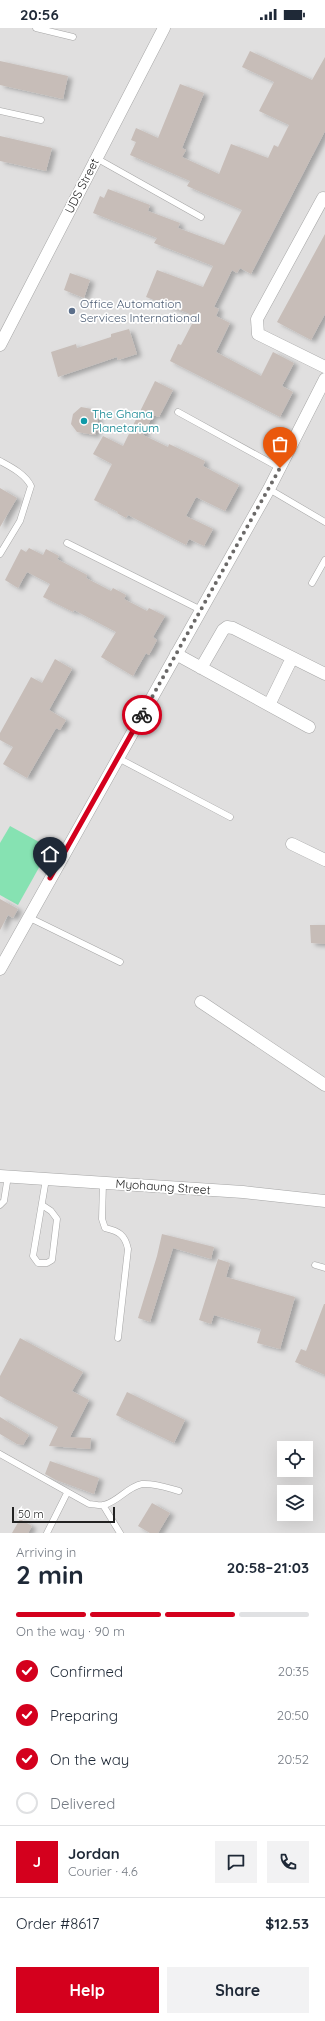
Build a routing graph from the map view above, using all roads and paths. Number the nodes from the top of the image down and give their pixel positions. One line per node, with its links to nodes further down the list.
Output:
1 (36, 28): 3 (lane)
2 (164, 28): 6 (street, UDS Street)
3 (73, 37)
4 (0, 111): 5 (lane)
5 (41, 120)
6 (96, 158): 8 (lane); 9 (street, UDS Street)
7 (323, 198): 10 (street)
8 (201, 217)
9 (0, 345)
10 (325, 367)
11 (325, 379): 14 (street)
12 (178, 412): 14 (lane)
13 (0, 461): 18 (lane)
14 (280, 468): 15 (street)
15 (269, 489): 16 (lane); 21 (street)
16 (325, 522)
17 (67, 543): 21 (lane)
18 (0, 554)
19 (325, 560): 20 (lane)
20 (312, 583)
21 (201, 610): 22 (street)
22 (176, 654): 24 (street); 28 (street)
23 (292, 658): 24 (street); 25 (street); 26 (street)
24 (201, 668): 26 (street)
25 (325, 674)
26 (269, 705): 27 (street)
27 (309, 727)
28 (118, 758): 29 (lane); 32 (street)
29 (230, 817)
30 (292, 844): 31 (street)
31 (325, 860)
32 (28, 917): 33 (lane); 34 (street)
33 (120, 962)
34 (0, 970)
35 (200, 1002): 36 (street)
36 (325, 1085)
37 (4, 1176): 38 (street, Myohaung Street); 41 (lane)
38 (46, 1179): 39 (street, Myohaung Street); 42 (lane)
39 (103, 1184): 40 (street, Myohaung Street); 45 (lane)
40 (325, 1201)
41 (0, 1205)
42 (42, 1205): 42 (lane)
43 (315, 1265): 44 (lane)
44 (325, 1268)
45 (118, 1338)
46 (0, 1454): 48 (lane)
47 (179, 1490): 49 (lane)
48 (68, 1493): 49 (lane); 50 (lane)
49 (103, 1505): 51 (lane)
50 (47, 1533)
51 (120, 1533)

